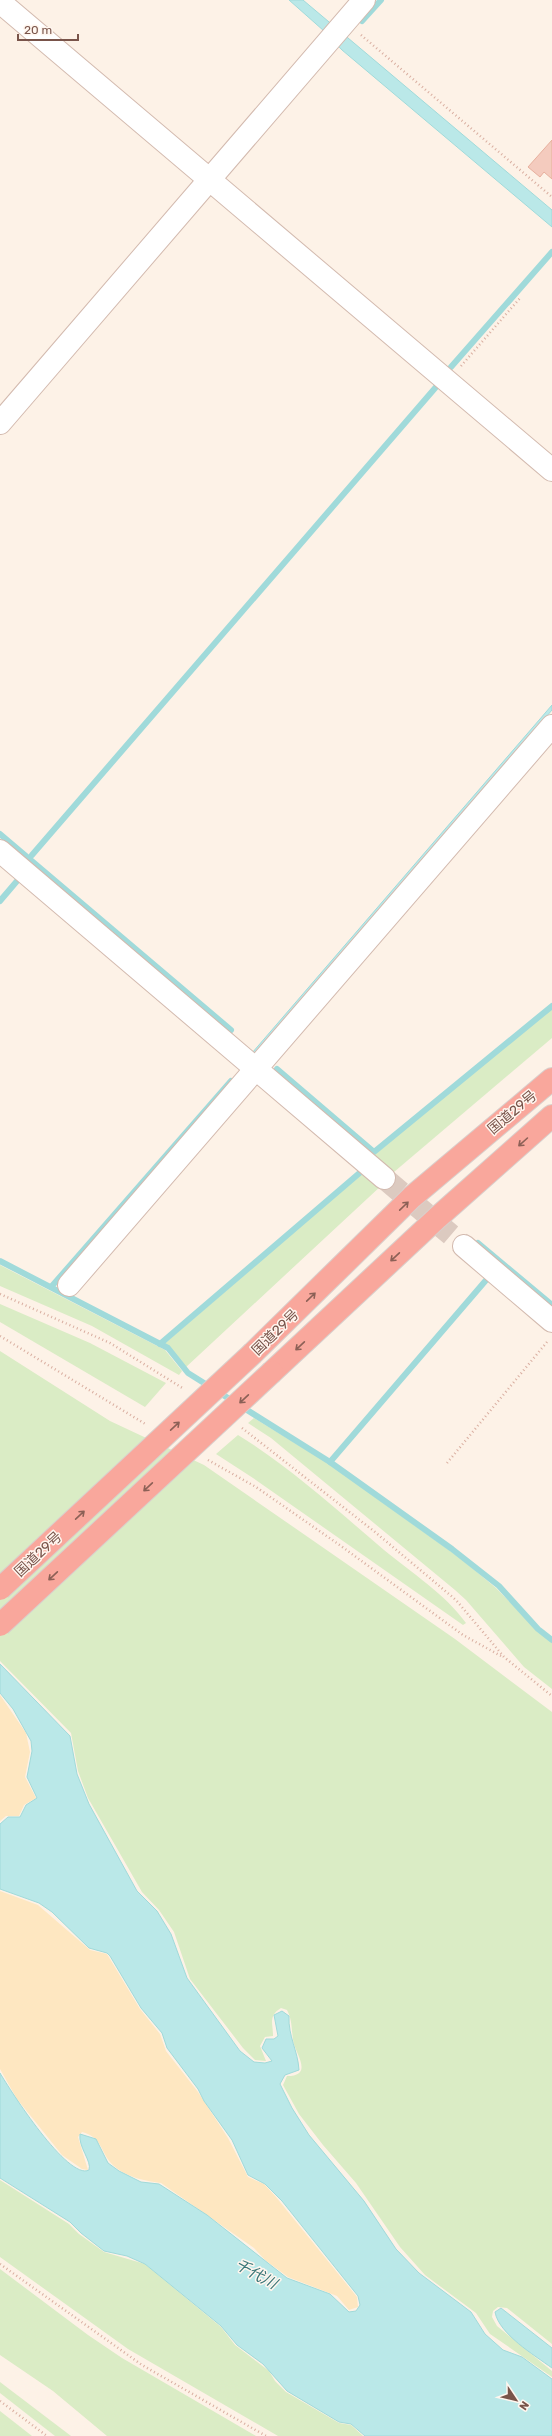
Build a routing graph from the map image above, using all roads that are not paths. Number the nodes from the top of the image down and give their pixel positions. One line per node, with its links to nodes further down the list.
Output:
1 (364, 0): 3 (street)
2 (0, 2): 3 (street)
3 (210, 180): 4 (street); 5 (street)
4 (0, 423)
5 (552, 470)
6 (552, 726): 8 (street)
7 (0, 851): 8 (street)
8 (257, 1069): 11 (street); 13 (street)
9 (552, 1079): 15 (highway, 国道29号, one-way to 9, bridge)
10 (552, 1116): 16 (highway, 国道29号, one-way to 16, bridge)
11 (384, 1178)
12 (464, 1246): 14 (street)
13 (69, 1285)
14 (552, 1321)
15 (0, 1590)
16 (0, 1625)

